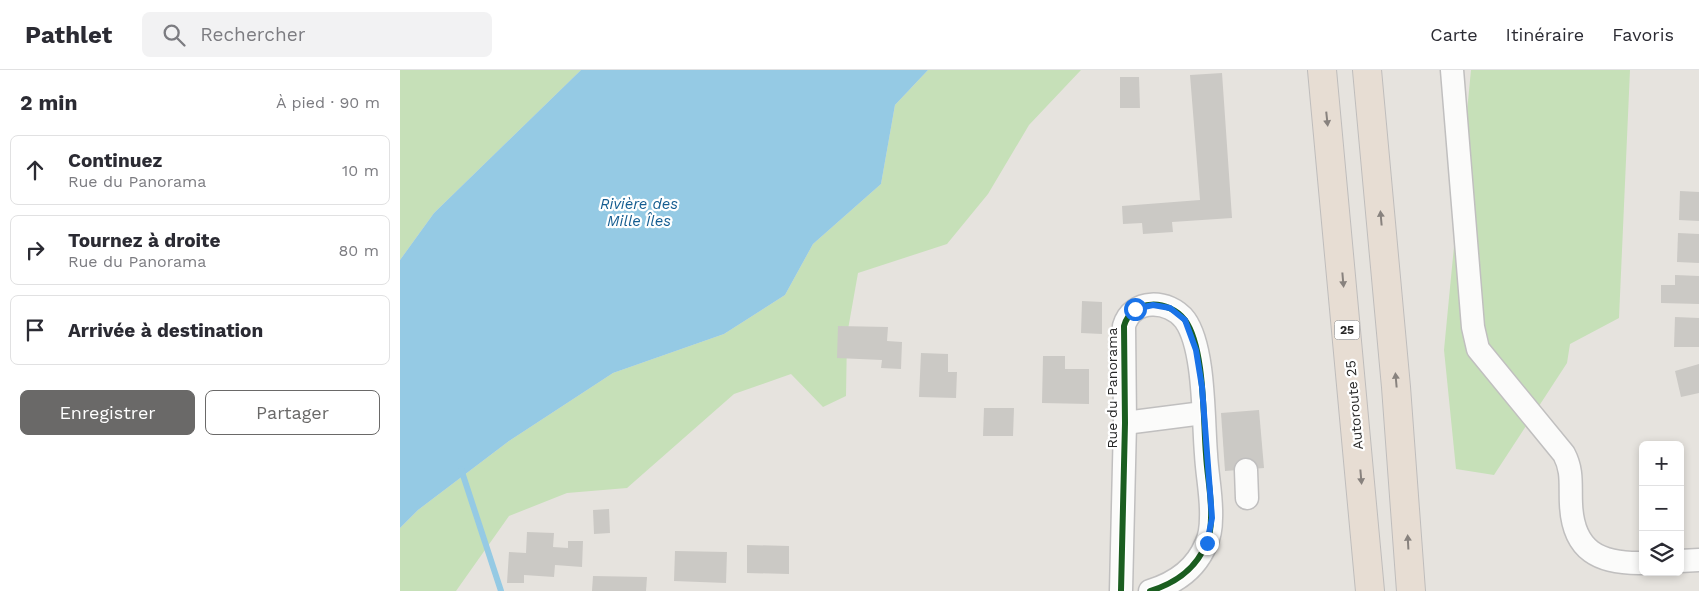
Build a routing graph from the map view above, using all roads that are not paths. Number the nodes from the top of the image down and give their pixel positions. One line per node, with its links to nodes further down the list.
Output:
1 (1322, 70): 13 (highway, Autoroute 25 / 25, one-way to 13)
2 (1367, 70): 14 (highway, one-way to 2)
3 (1452, 70): 9 (street)
4 (1202, 413): 5 (street, Rue du Panorama); 5 (street, Rue du Panorama); 12 (street, Rue du Panorama)
5 (1125, 423): 11 (street, Rue du Panorama)
6 (1246, 470): 7 (street)
7 (1247, 498)
8 (1699, 560): 10 (street)
9 (1639, 562)
10 (1684, 562)
11 (1121, 591)
12 (1150, 591)
13 (1370, 591)
14 (1411, 591)

